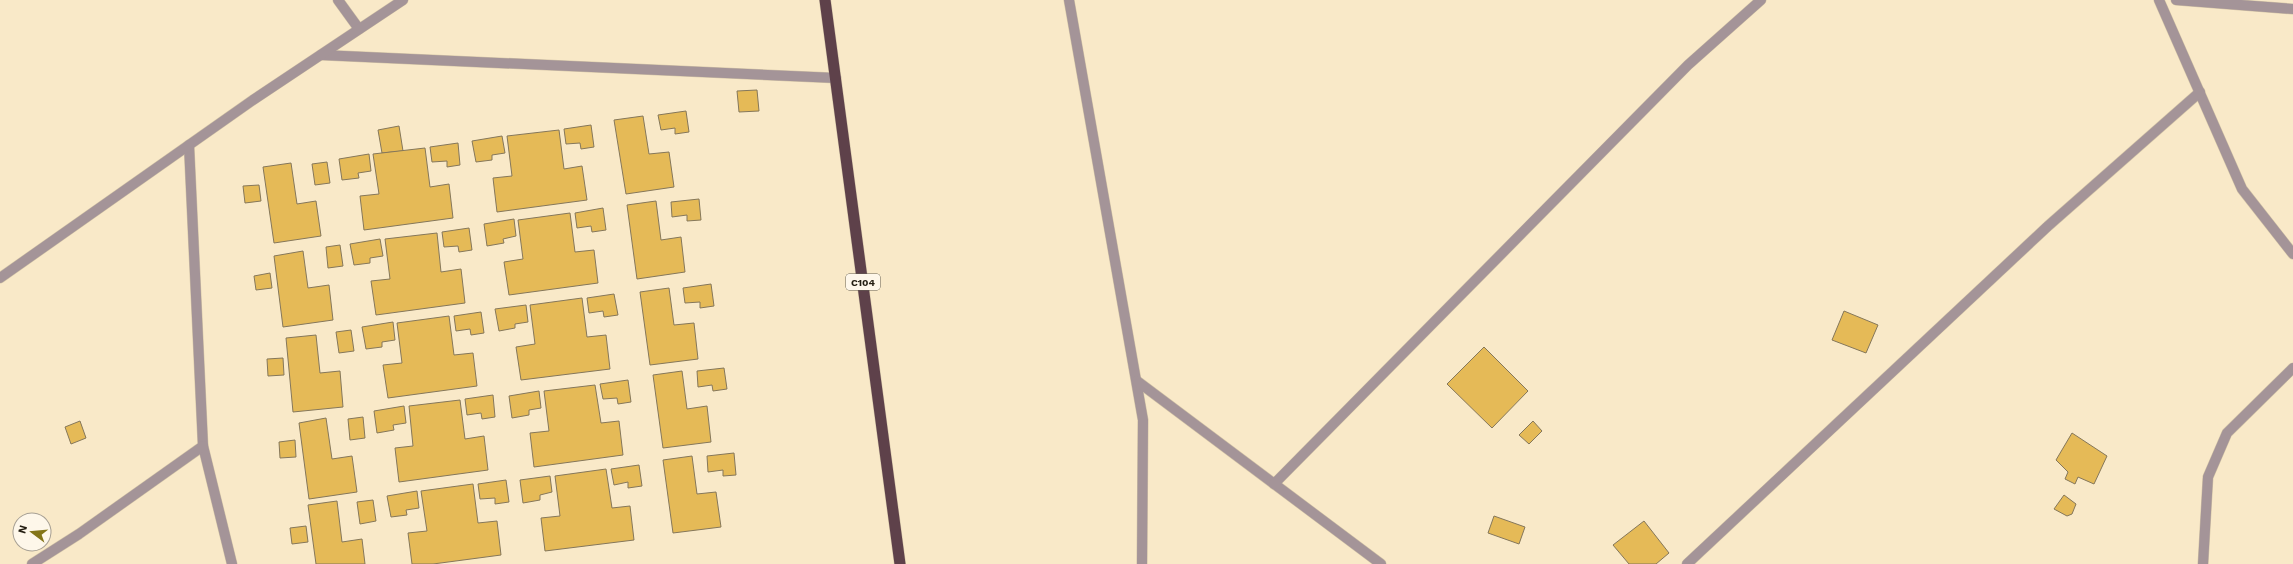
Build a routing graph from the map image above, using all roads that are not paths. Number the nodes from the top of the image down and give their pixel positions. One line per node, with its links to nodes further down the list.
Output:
1 (338, 0): 9 (street)
2 (403, 0): 9 (street)
3 (825, 0): 11 (highway, C104)
4 (1070, 0): 17 (street)
5 (1762, 0): 19 (street)
6 (2159, 0): 12 (street)
7 (2176, 0): 8 (street)
8 (2293, 9)
9 (359, 29): 10 (street)
10 (321, 55): 11 (street); 13 (street)
11 (836, 78): 22 (highway, C104)
12 (2200, 92): 14 (street); 25 (street)
13 (189, 145): 15 (street); 18 (street)
14 (2293, 254)
15 (0, 278)
16 (2293, 368): 26 (street)
17 (1136, 381): 19 (street); 23 (street)
18 (203, 446): 20 (street); 21 (street)
19 (1274, 484): 24 (street)
20 (32, 564)
21 (232, 564)
22 (900, 564)
23 (1142, 564)
24 (1381, 564)
25 (1687, 564)
26 (2203, 564)

